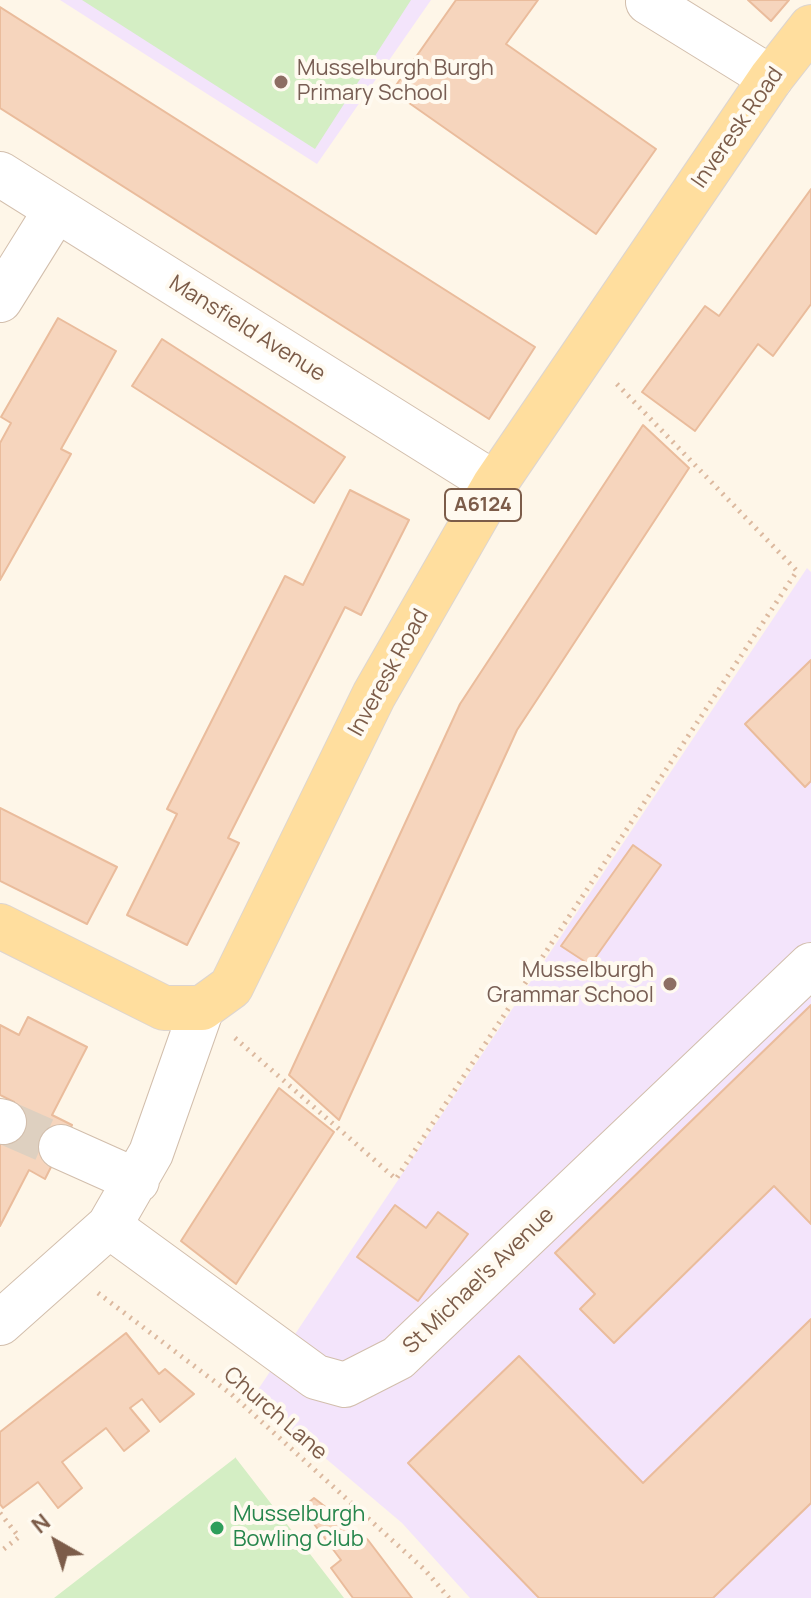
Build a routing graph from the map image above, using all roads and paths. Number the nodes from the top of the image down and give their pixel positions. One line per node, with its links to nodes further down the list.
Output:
1 (648, 2): 3 (street)
2 (811, 27): 3 (main road, Inveresk Road / A6124)
3 (771, 78): 7 (main road, Inveresk Road / A6124)
4 (0, 174): 5 (street, Mansfield Avenue)
5 (56, 210): 6 (street); 8 (street, Mansfield Avenue)
6 (0, 300)
7 (585, 352): 8 (main road, Inveresk Road / A6124); 11 (path)
8 (495, 484): 11 (main road, Inveresk Road / A6124)
9 (0, 926): 11 (main road)
10 (811, 965): 14 (street, St Michael's Avenue)
11 (202, 1008): 13 (street)
12 (61, 1147): 13 (street)
13 (137, 1181): 14 (street)
14 (109, 1226): 15 (street)
15 (66, 1268): 16 (street); 19 (path, Church Lane)
16 (10, 1300)
17 (0, 1513): 18 (path)
18 (0, 1552)
19 (449, 1598)

